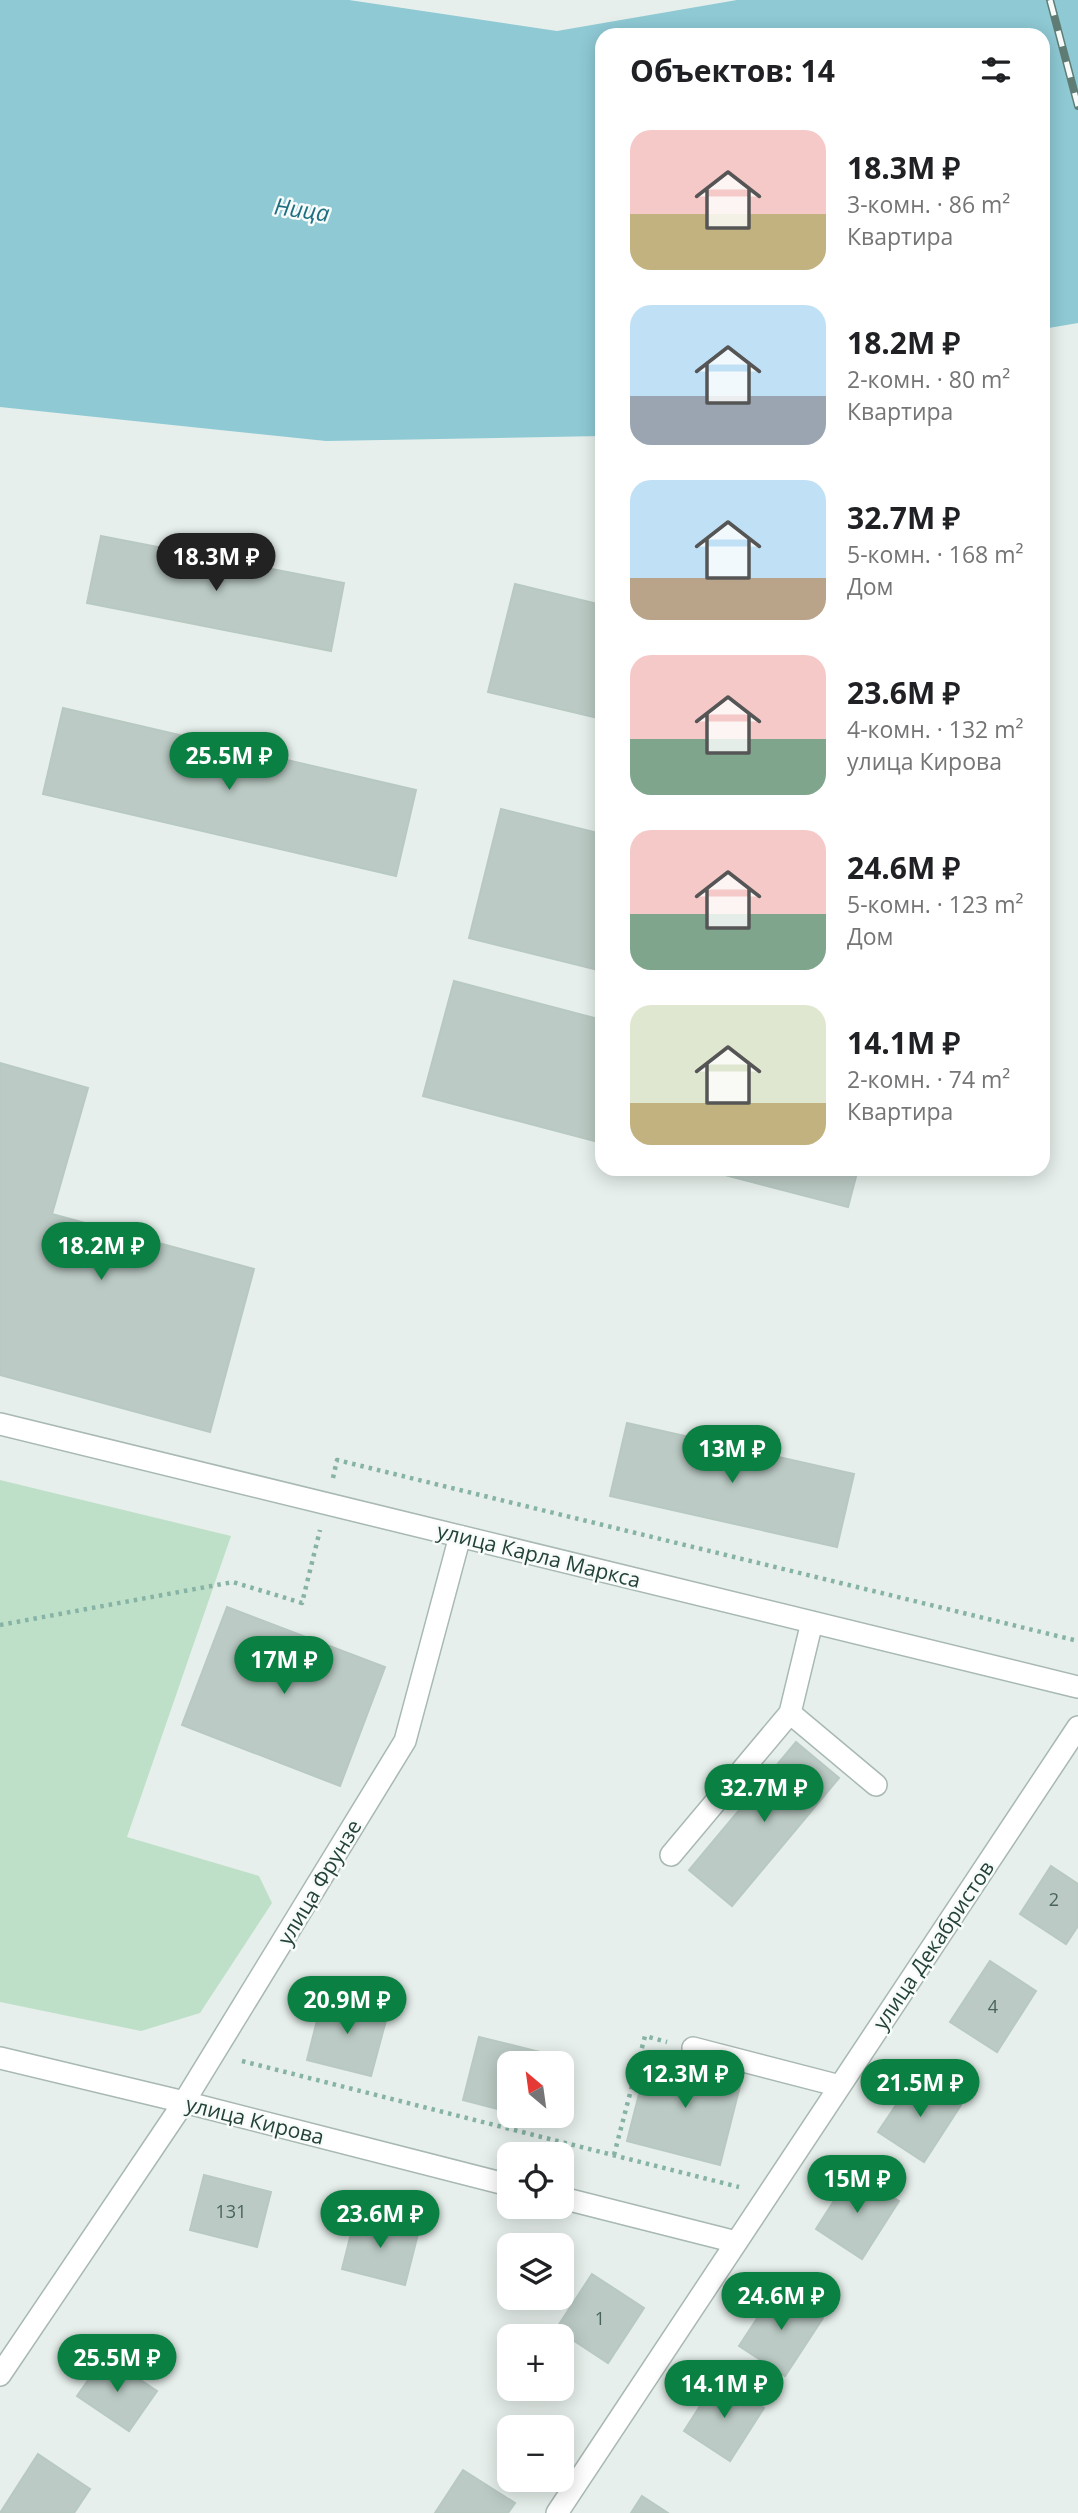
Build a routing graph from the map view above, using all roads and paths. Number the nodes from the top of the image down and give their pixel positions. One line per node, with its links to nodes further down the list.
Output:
1 (0, 1424): 2 (street, улица Карла Маркса)
2 (327, 1503): 3 (street, улица Карла Маркса); 5 (path); 6 (path)
3 (460, 1536): 4 (street, улица Карла Маркса); 13 (street, улица Фрунзе)
4 (812, 1622): 7 (street, улица Карла Маркса); 8 (street)
5 (0, 1625)
6 (1078, 1641)
7 (1078, 1687)
8 (790, 1713): 10 (street); 11 (street)
9 (1078, 1727): 15 (street, улица Декабристов)
10 (876, 1785)
11 (671, 1855)
12 (693, 2048): 15 (street); 17 (path)
13 (214, 2053): 16 (street, улица Фрунзе); 17 (path)
14 (0, 2058): 16 (street, улица Кирова)
15 (840, 2086): 19 (street, улица Декабристов)
16 (184, 2102): 18 (street, улица Кирова); 22 (street, улица Фрунзе)
17 (614, 2155): 19 (path)
18 (497, 2182)
19 (768, 2195): 21 (street, улица Декабристов)
20 (574, 2201): 21 (street)
21 (736, 2242): 23 (street, улица Декабристов)
22 (0, 2375)
23 (557, 2513)

